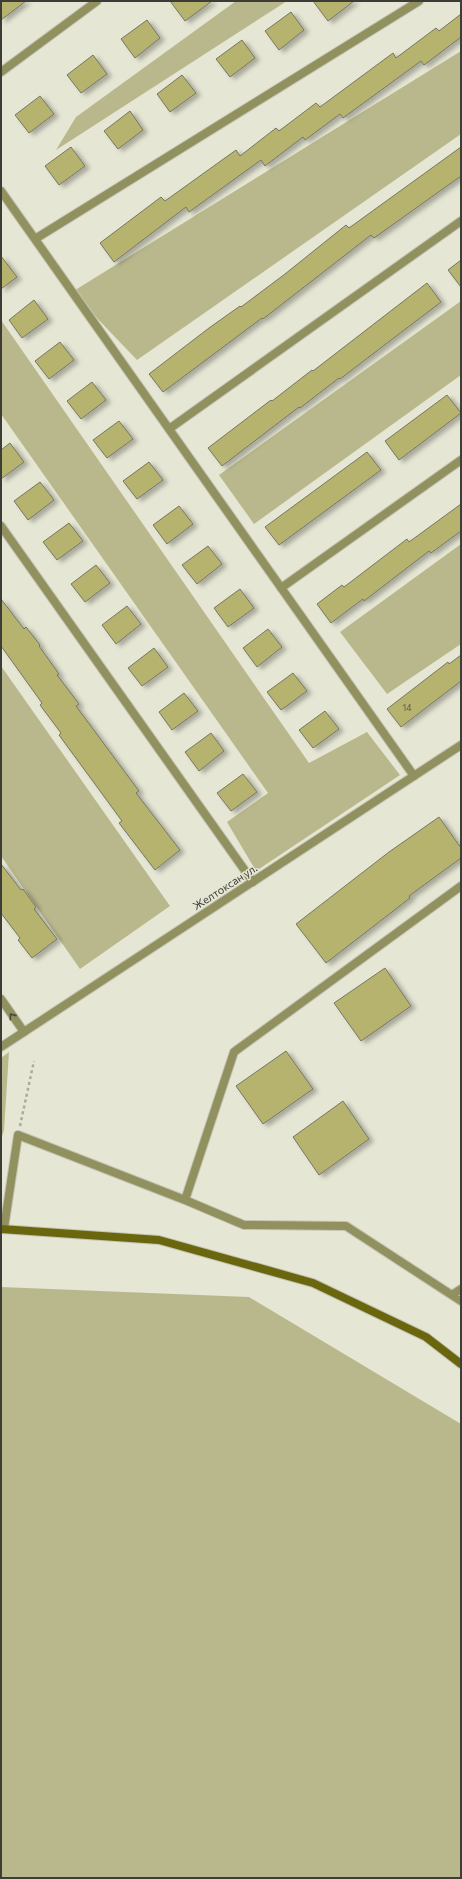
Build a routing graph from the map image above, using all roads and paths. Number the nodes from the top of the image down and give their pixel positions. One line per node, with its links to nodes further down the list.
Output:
1 (97, 1): 3 (street)
2 (418, 1): 6 (street)
3 (1, 72)
4 (1, 191): 6 (street)
5 (461, 221): 7 (street)
6 (35, 239): 7 (street)
7 (169, 429): 10 (street)
8 (461, 460): 10 (street)
9 (1, 526): 13 (street)
10 (281, 588): 12 (street)
11 (461, 745): 12 (street, Желтоксан ул.)
12 (414, 776): 13 (street, Желтоксан ул.)
13 (253, 882): 16 (street, Желтоксан ул.)
14 (461, 886): 20 (street)
15 (1, 999): 16 (street, one-way to 15)
16 (24, 1032): 17 (street, Желтоксан ул.)
17 (1, 1047)
18 (34, 1061): 19 (path)
19 (18, 1135): 20 (street); 21 (street)
20 (185, 1200): 23 (street)
21 (2, 1229): 25 (main road)
22 (461, 1289): 23 (street)
23 (452, 1295): 24 (street)
24 (461, 1301)
25 (461, 1364)

